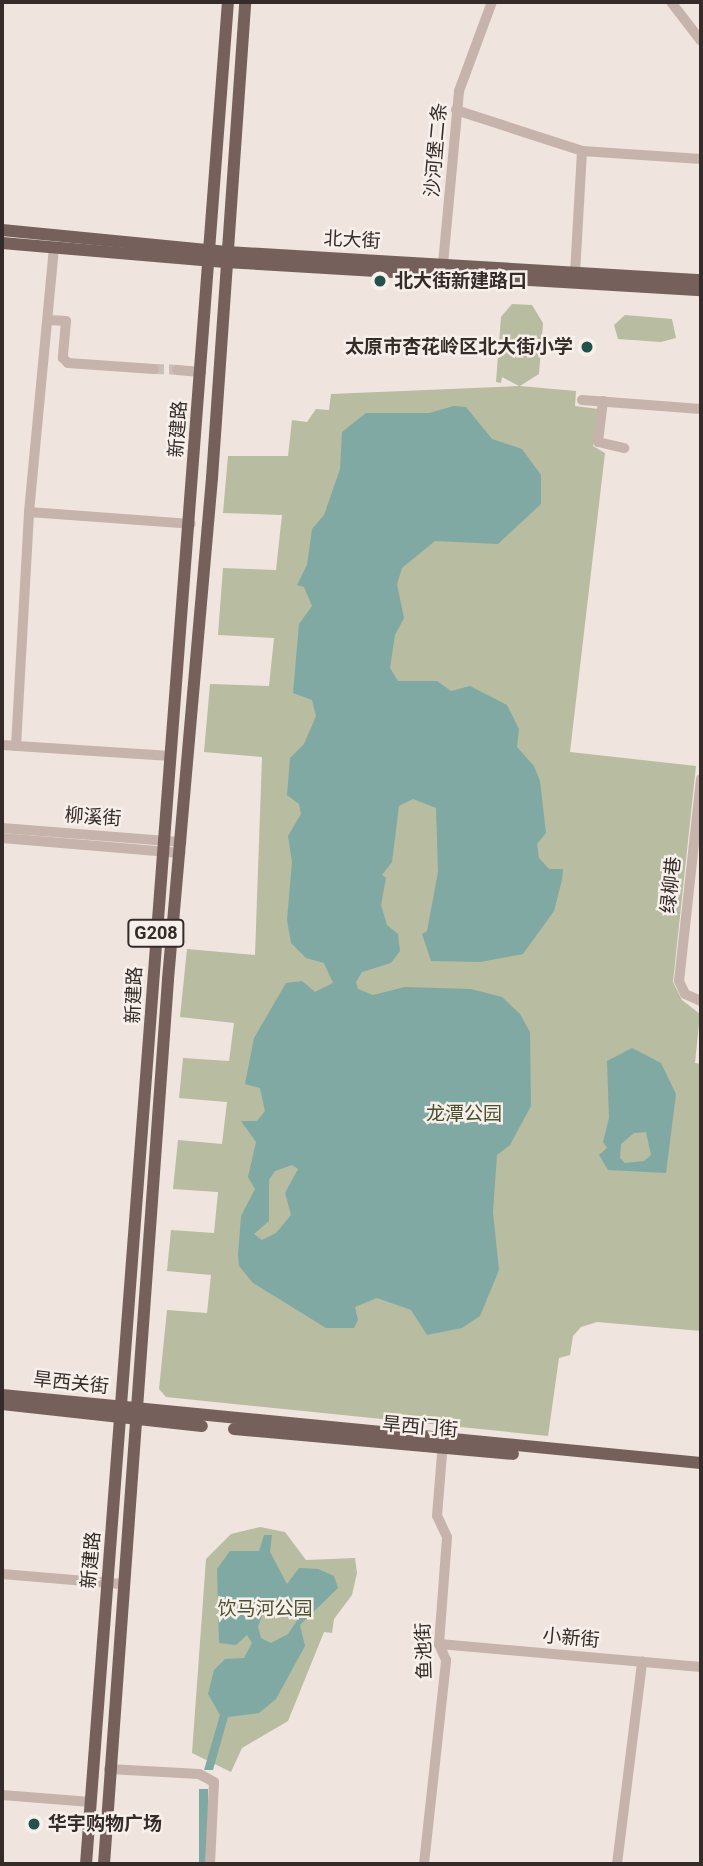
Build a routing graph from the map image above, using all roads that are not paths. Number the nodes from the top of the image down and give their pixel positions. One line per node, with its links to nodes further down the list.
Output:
1 (228, 2): 12 (main road, 新建路 / G208)
2 (245, 2): 13 (main road, 新建路 / G208)
3 (492, 2): 6 (street, 沙河堡二条)
4 (671, 2): 5 (street)
5 (701, 41)
6 (456, 110): 7 (street); 14 (street, 沙河堡二条)
7 (582, 151): 8 (street); 15 (street)
8 (701, 159)
9 (2, 230): 12 (main road, 北大街)
10 (2, 243): 11 (main road, 北大街)
11 (54, 247): 12 (main road, 北大街); 18 (street)
12 (209, 255): 13 (main road, 北大街); 21 (main road, 新建路 / G208)
13 (226, 257): 14 (main road, 北大街); 17 (main road); 36 (main road, 新建路 / G208)
14 (443, 264): 15 (main road, 北大街)
15 (575, 272): 16 (main road, 北大街)
16 (701, 280)
17 (701, 290)
18 (49, 320): 19 (street); 26 (street)
19 (154, 369)
20 (177, 370): 21 (street)
21 (201, 372): 27 (main road, 新建路 / G208)
22 (582, 400): 23 (street)
23 (603, 401): 24 (street); 25 (street)
24 (701, 409)
25 (624, 448)
26 (29, 512): 27 (street); 29 (street)
27 (191, 524): 30 (main road, 新建路 / G208)
28 (2, 745): 29 (street)
29 (16, 746): 30 (street)
30 (172, 757): 35 (main road, 新建路 / G208)
31 (701, 779): 37 (street, 绿柳巷)
32 (701, 821): 37 (street, 绿柳巷)
33 (2, 828): 35 (street, 柳溪街)
34 (2, 838): 35 (street, 柳溪街)
35 (164, 846): 36 (street, 柳溪街); 42 (main road, 新建路 / G208)
36 (181, 847): 42 (main road, 新建路 / G208)
37 (696, 863): 38 (street, 绿柳巷)
38 (694, 892): 39 (street, 绿柳巷)
39 (701, 999)
40 (2, 1395): 42 (main road, 旱西关街)
41 (2, 1404): 42 (main road, 旱西关街)
42 (129, 1414): 43 (main road, 旱西门街); 47 (main road, 新建路 / G208); 48 (main road, 新建路 / G208)
43 (443, 1444): 44 (main road, 旱西门街); 45 (main road, 旱西门街); 49 (street, 鱼池街)
44 (701, 1463)
45 (701, 1470)
46 (2, 1574): 47 (street)
47 (108, 1583): 48 (street); 55 (main road, 新建路 / G208)
48 (122, 1584): 52 (main road, 新建路 / G208)
49 (439, 1644): 50 (street, 小新街); 60 (street, 鱼池街)
50 (642, 1662): 51 (street, 小新街); 61 (street)
51 (701, 1668)
52 (109, 1771): 53 (street); 57 (main road, 新建路 / G208)
53 (206, 1780): 58 (street); 59 (street)
54 (2, 1795): 55 (street)
55 (91, 1802): 56 (main road, 新建路 / G208)
56 (86, 1864)
57 (104, 1864)
58 (204, 1864)
59 (210, 1864)
60 (424, 1864)
61 (617, 1864)

